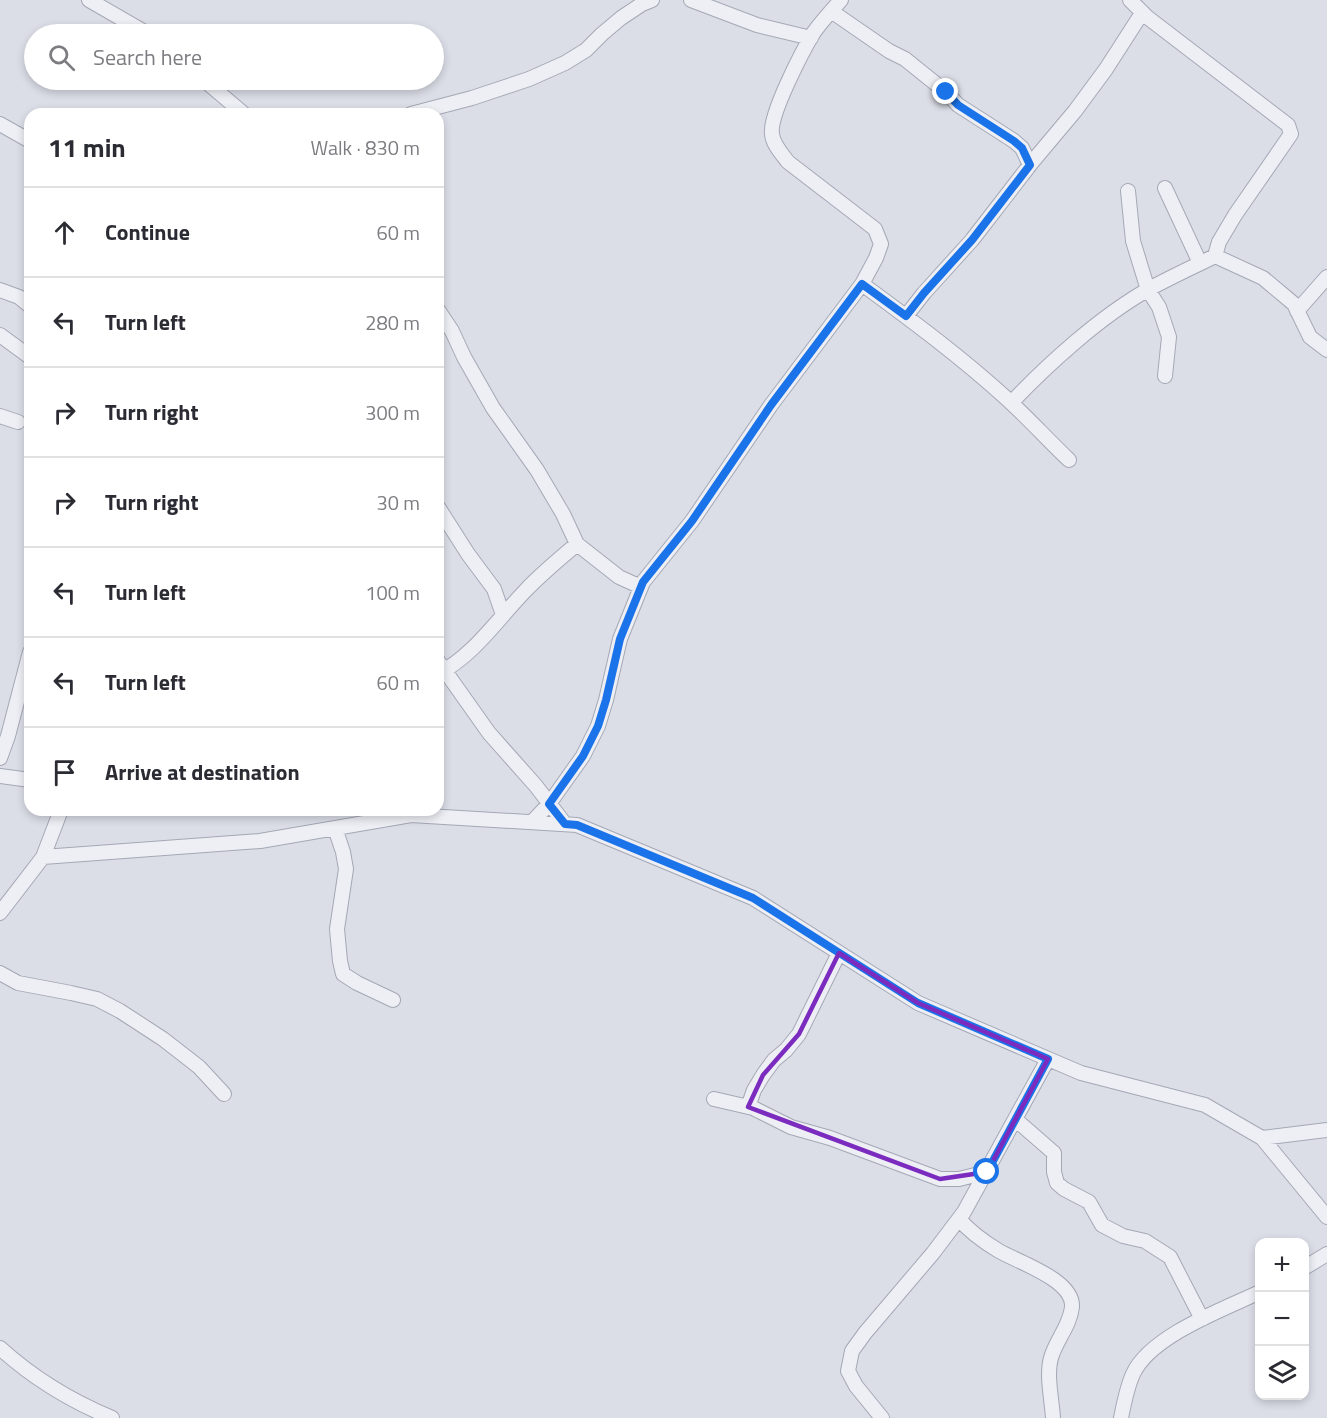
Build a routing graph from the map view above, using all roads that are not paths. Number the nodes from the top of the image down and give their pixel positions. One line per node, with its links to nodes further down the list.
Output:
1 (89, 0): 8 (street)
2 (652, 0): 12 (street)
3 (691, 0): 9 (street)
4 (841, 0): 6 (street)
5 (1130, 0): 7 (street)
6 (831, 11): 9 (street); 15 (street)
7 (1142, 13): 15 (street); 18 (street)
8 (131, 24)
9 (811, 38): 21 (street)
10 (216, 90): 11 (street)
11 (237, 108)
12 (434, 108)
13 (0, 124): 14 (street)
14 (24, 138)
15 (1030, 165): 26 (street)
16 (1166, 188): 19 (street)
17 (1128, 192): 23 (street)
18 (1215, 256): 19 (street); 25 (street)
19 (1200, 264): 23 (street)
20 (1327, 277): 25 (street)
21 (862, 284): 26 (street); 38 (street)
22 (0, 290): 24 (street)
23 (1148, 290): 31 (street); 32 (street)
24 (24, 301)
25 (1297, 311): 29 (street)
26 (906, 316): 32 (street)
27 (444, 319): 37 (street)
28 (0, 335): 30 (street)
29 (1327, 350)
30 (24, 353)
31 (1165, 376)
32 (1011, 403): 35 (street)
33 (0, 416): 34 (street)
34 (18, 422)
35 (1069, 460)
36 (444, 516): 39 (street)
37 (577, 544): 38 (street); 39 (street)
38 (641, 587): 46 (street)
39 (503, 615): 40 (street)
40 (444, 668)
41 (444, 673): 46 (street)
42 (24, 675): 43 (street)
43 (0, 758)
44 (0, 776): 45 (street)
45 (24, 779)
46 (549, 804): 50 (street); 51 (street)
47 (59, 816): 53 (street)
48 (405, 816): 52 (street)
49 (428, 816): 50 (street)
50 (532, 822): 51 (street)
51 (565, 824): 55 (street)
52 (335, 828): 53 (street); 57 (street)
53 (43, 857): 54 (street)
54 (0, 913)
55 (840, 953): 58 (street); 61 (street)
56 (0, 973): 59 (street)
57 (393, 1000)
58 (1048, 1059): 62 (street); 64 (street)
59 (224, 1094)
60 (714, 1099): 61 (street)
61 (748, 1107): 65 (street)
62 (1015, 1119): 65 (street); 71 (street)
63 (1327, 1130): 64 (street)
64 (1262, 1138): 66 (street)
65 (987, 1172): 67 (street)
66 (1327, 1217)
67 (959, 1219): 74 (street); 75 (street)
68 (1327, 1254): 69 (street)
69 (1309, 1265)
70 (1255, 1294): 71 (street)
71 (1202, 1319): 76 (street)
72 (0, 1348): 73 (street)
73 (112, 1418)
74 (882, 1418)
75 (1053, 1418)
76 (1121, 1418)

